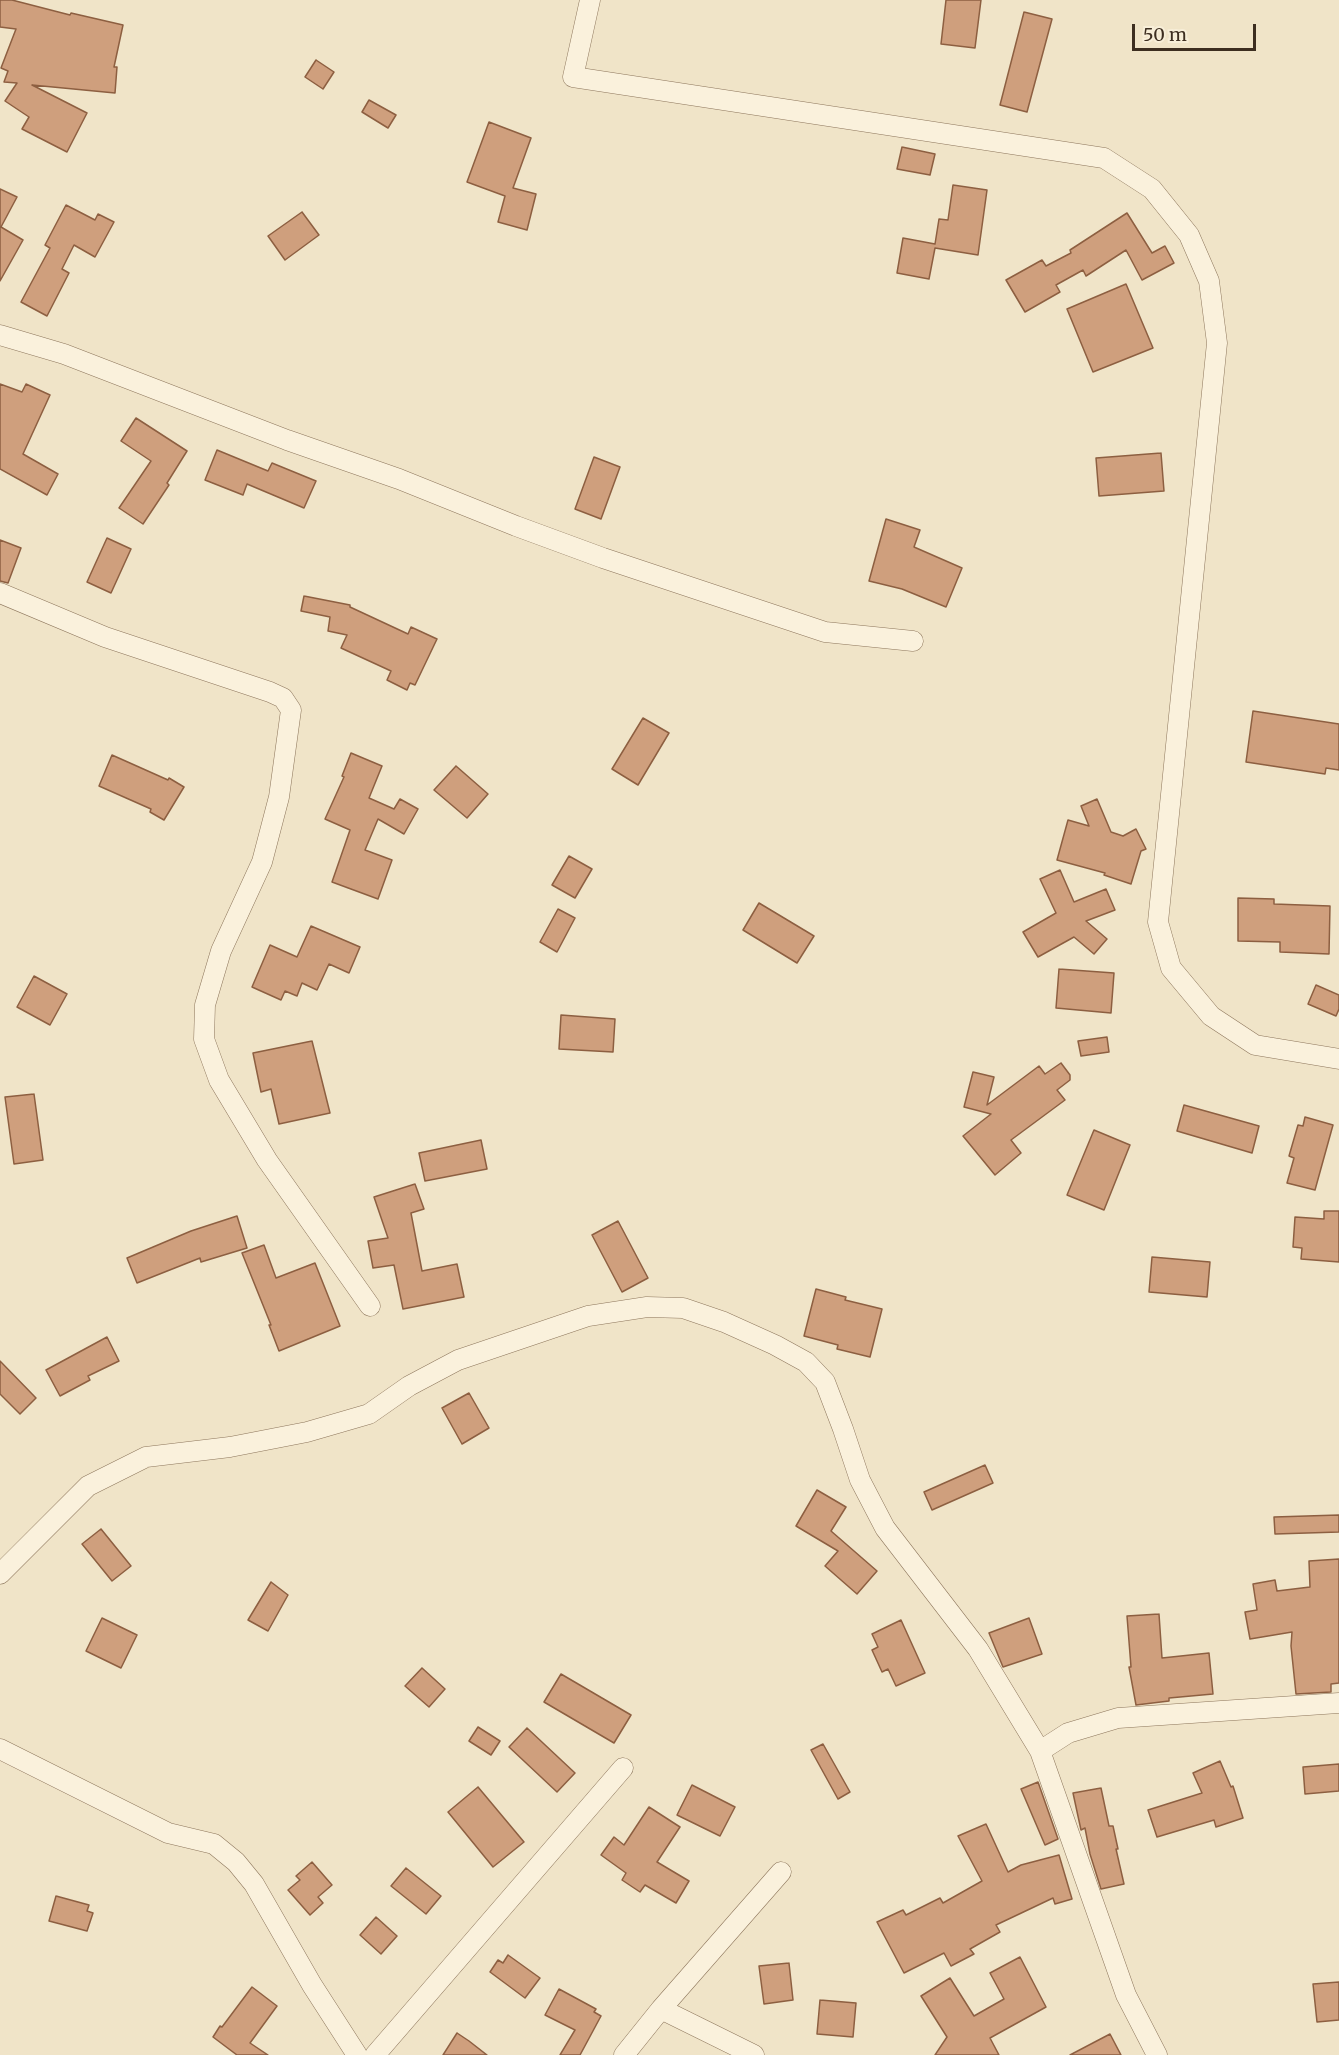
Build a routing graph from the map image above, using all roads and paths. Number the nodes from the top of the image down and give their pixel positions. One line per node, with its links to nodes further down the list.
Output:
1 (590, 0): 5 (street)
2 (0, 335): 4 (street)
3 (0, 593): 6 (street)
4 (913, 640)
5 (1339, 1059)
6 (370, 1306)
7 (0, 1574): 10 (street)
8 (1339, 1703): 10 (street)
9 (0, 1749): 14 (street)
10 (1040, 1752): 18 (street)
11 (623, 1768): 15 (street)
12 (781, 1872): 13 (street)
13 (661, 2009): 16 (street); 17 (street)
14 (357, 2055)
15 (375, 2055)
16 (624, 2055)
17 (754, 2055)
18 (1157, 2055)

